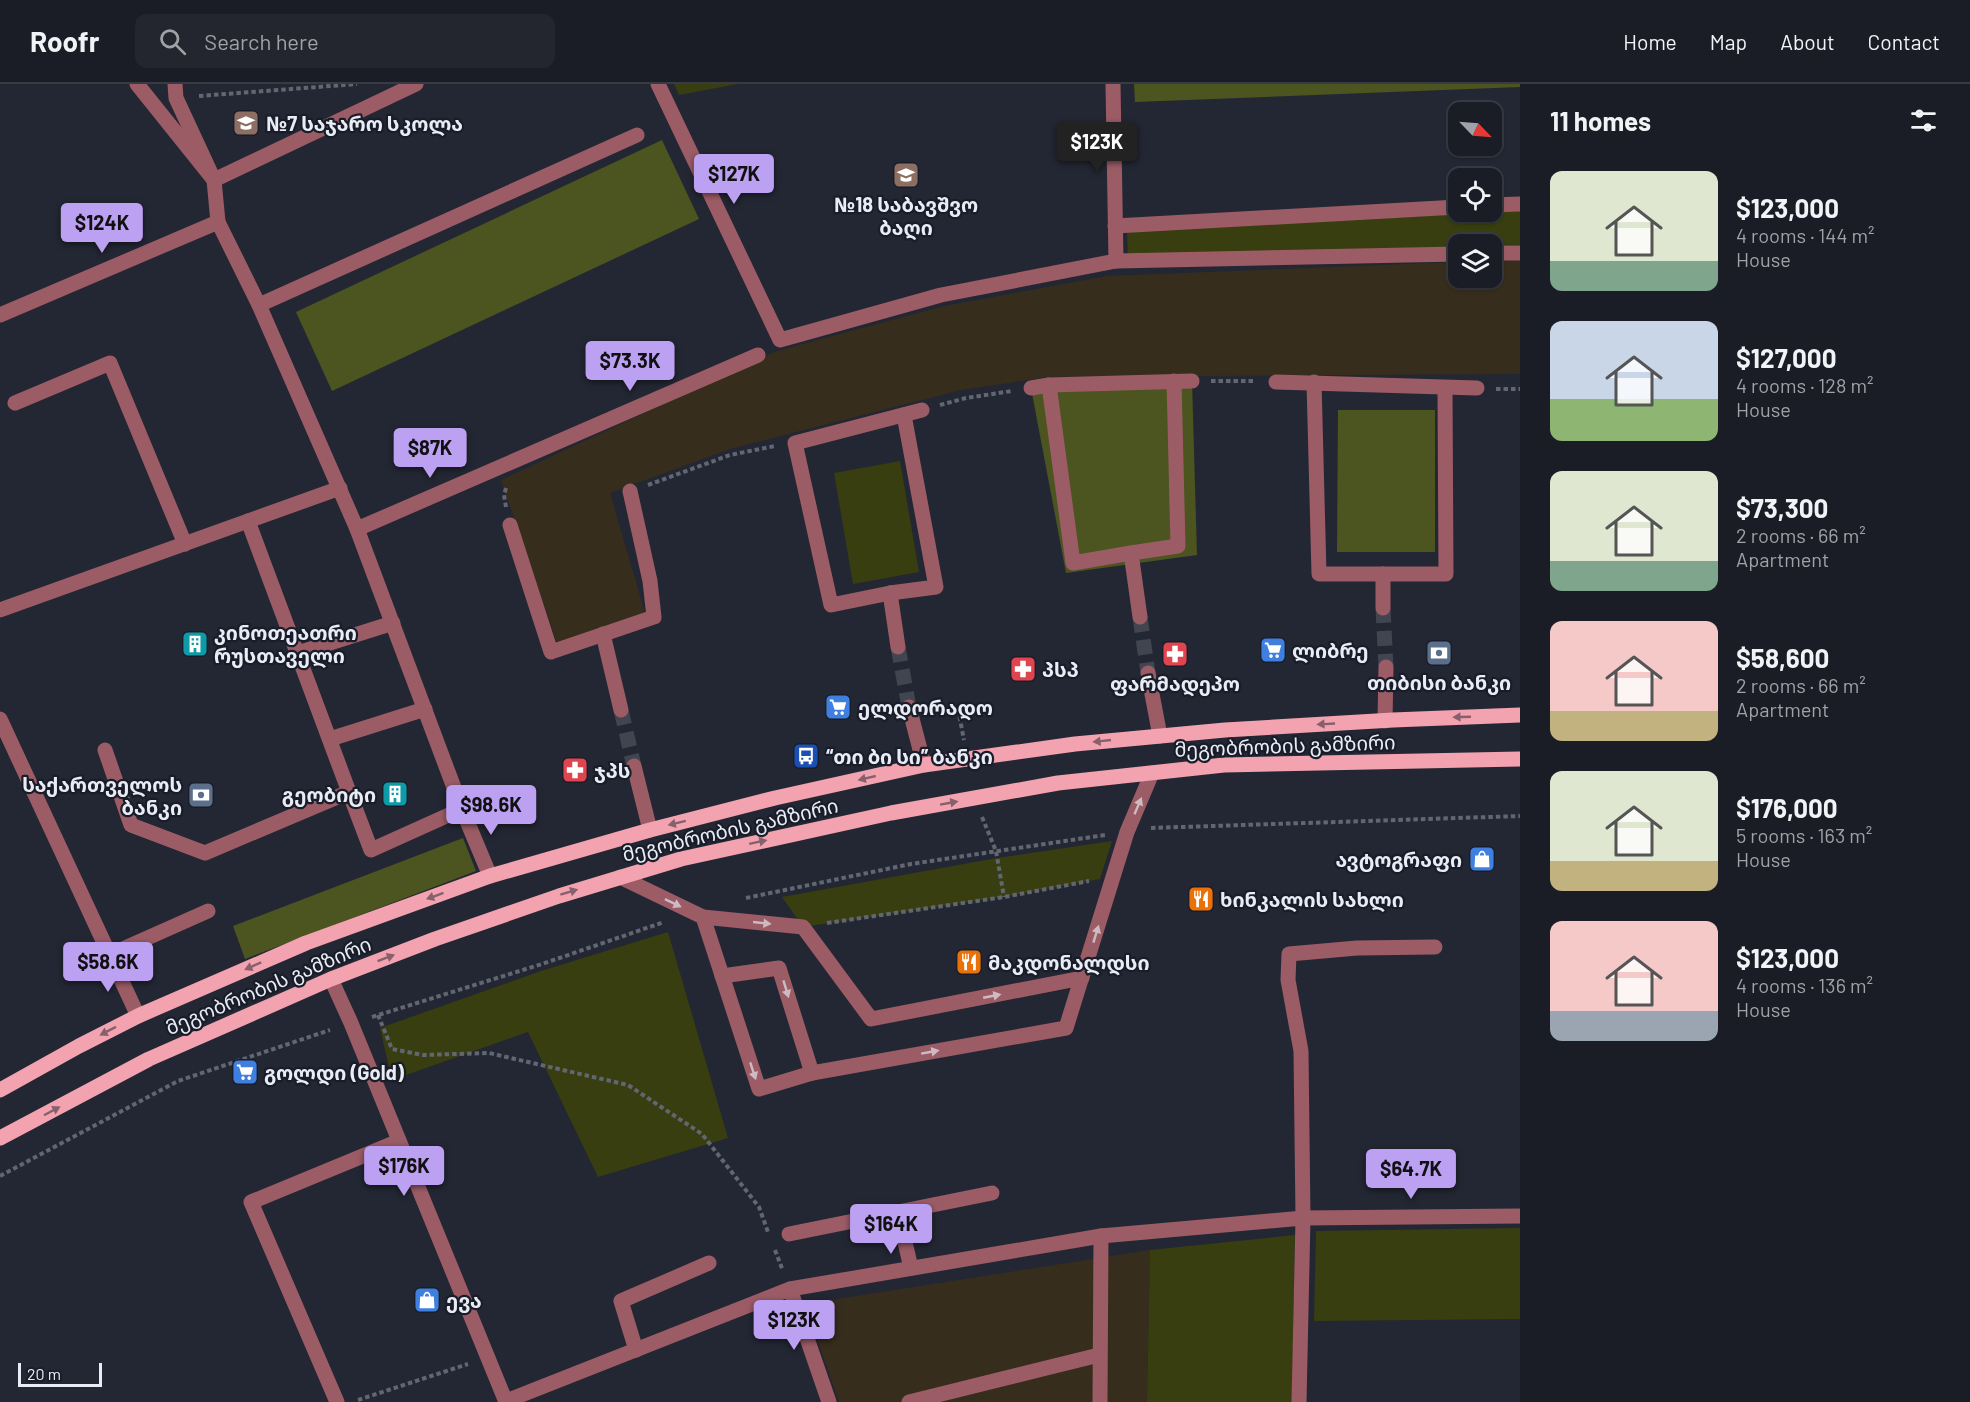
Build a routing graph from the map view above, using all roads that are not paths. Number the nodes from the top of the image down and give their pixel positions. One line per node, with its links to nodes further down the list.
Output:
1 (137, 84): 7 (street)
2 (416, 84): 7 (street)
3 (658, 84): 16 (street)
4 (1113, 84): 12 (street)
5 (175, 91): 7 (street)
6 (637, 135): 17 (street)
7 (214, 180): 11 (street)
8 (1520, 204): 9 (street)
9 (1502, 205)
10 (1448, 208): 12 (street)
11 (218, 222): 17 (street); 18 (street)
12 (1115, 226): 16 (street)
13 (1502, 253): 14 (street)
14 (1520, 253)
15 (1448, 254): 16 (street)
16 (1116, 261)
17 (259, 305): 31 (street)
18 (0, 315)
19 (758, 354): 35 (street)
20 (1174, 381): 21 (street); 24 (street); 37 (street)
21 (1192, 381)
22 (1276, 382): 23 (street)
23 (1314, 382): 26 (street); 38 (street)
24 (1049, 385): 25 (street); 37 (street)
25 (1031, 388)
26 (1445, 388): 27 (street); 38 (street)
27 (1477, 388)
28 (15, 403): 36 (street)
29 (922, 410): 30 (street)
30 (904, 415): 39 (street); 39 (street)
31 (340, 488): 33 (street); 35 (street)
32 (630, 491): 44 (street)
33 (248, 521): 36 (street); 46 (street)
34 (510, 525): 44 (street)
35 (357, 529): 43 (street)
36 (185, 543): 41 (street)
37 (1131, 553): 42 (street)
38 (1383, 574): 40 (street)
39 (890, 593): 45 (street)
40 (1383, 609)
41 (0, 610)
42 (1140, 617)
43 (393, 623): 46 (street); 50 (street)
44 (603, 634): 51 (street)
45 (898, 647)
46 (298, 653): 56 (street)
47 (1386, 667): 54 (street)
48 (1148, 673): 55 (street)
49 (909, 707): 59 (street)
50 (424, 709): 56 (street); 63 (street)
51 (621, 710)
52 (1520, 715): 54 (main road, მეგობრობის გამზირი, one-way to 54)
53 (0, 719): 70 (street)
54 (1385, 721): 55 (main road, მეგობრობის გამზირი, one-way to 55)
55 (1160, 736): 59 (main road, მეგობრობის გამზირი, one-way to 59)
56 (330, 739): 62 (street)
57 (105, 750): 62 (street)
58 (1520, 759): 61 (main road, მეგობრობის გამზირი)
59 (924, 765): 64 (main road, მეგობრობის გამზირი, one-way to 64)
60 (634, 766): 64 (street)
61 (1152, 773): 66 (main road, მეგობრობის გამზირი, one-way to 61); 72 (street, one-way to 61)
62 (349, 792): 63 (street)
63 (462, 809): 65 (street)
64 (650, 830): 65 (main road, მეგობრობის გამზირი)
65 (490, 876): 74 (main road, მეგობრობის გამზირი, one-way to 74)
66 (620, 877): 68 (street, one-way to 68); 73 (main road, მეგობრობის გამზირი, one-way to 66)
67 (208, 911): 70 (street)
68 (699, 915): 71 (street); 72 (street, one-way to 72)
69 (1435, 947): 82 (street)
70 (109, 955): 74 (street)
71 (722, 976): 75 (street, one-way to 75); 75 (street, one-way to 75)
72 (1082, 978): 75 (street, one-way to 72)
73 (331, 979): 77 (main road, მეგობრობის გამზირი, one-way to 73); 78 (street)
74 (138, 1016): 76 (main road, მეგობრობის გამზირი, one-way to 76)
75 (812, 1073)
76 (0, 1090)
77 (0, 1138)
78 (399, 1141): 90 (street); 91 (street)
79 (992, 1193): 80 (street)
80 (898, 1212): 83 (street); 86 (street)
81 (1520, 1216): 82 (street)
82 (1303, 1218): 84 (street); 95 (street)
83 (789, 1234)
84 (1101, 1236): 86 (street); 89 (street)
85 (709, 1263): 88 (street)
86 (911, 1268): 87 (street)
87 (790, 1289): 88 (street); 92 (street)
88 (636, 1350): 91 (street)
89 (1099, 1355): 93 (street); 94 (street)
90 (337, 1402)
91 (506, 1402)
92 (829, 1402)
93 (909, 1402)
94 (1100, 1402)
95 (1299, 1402)

